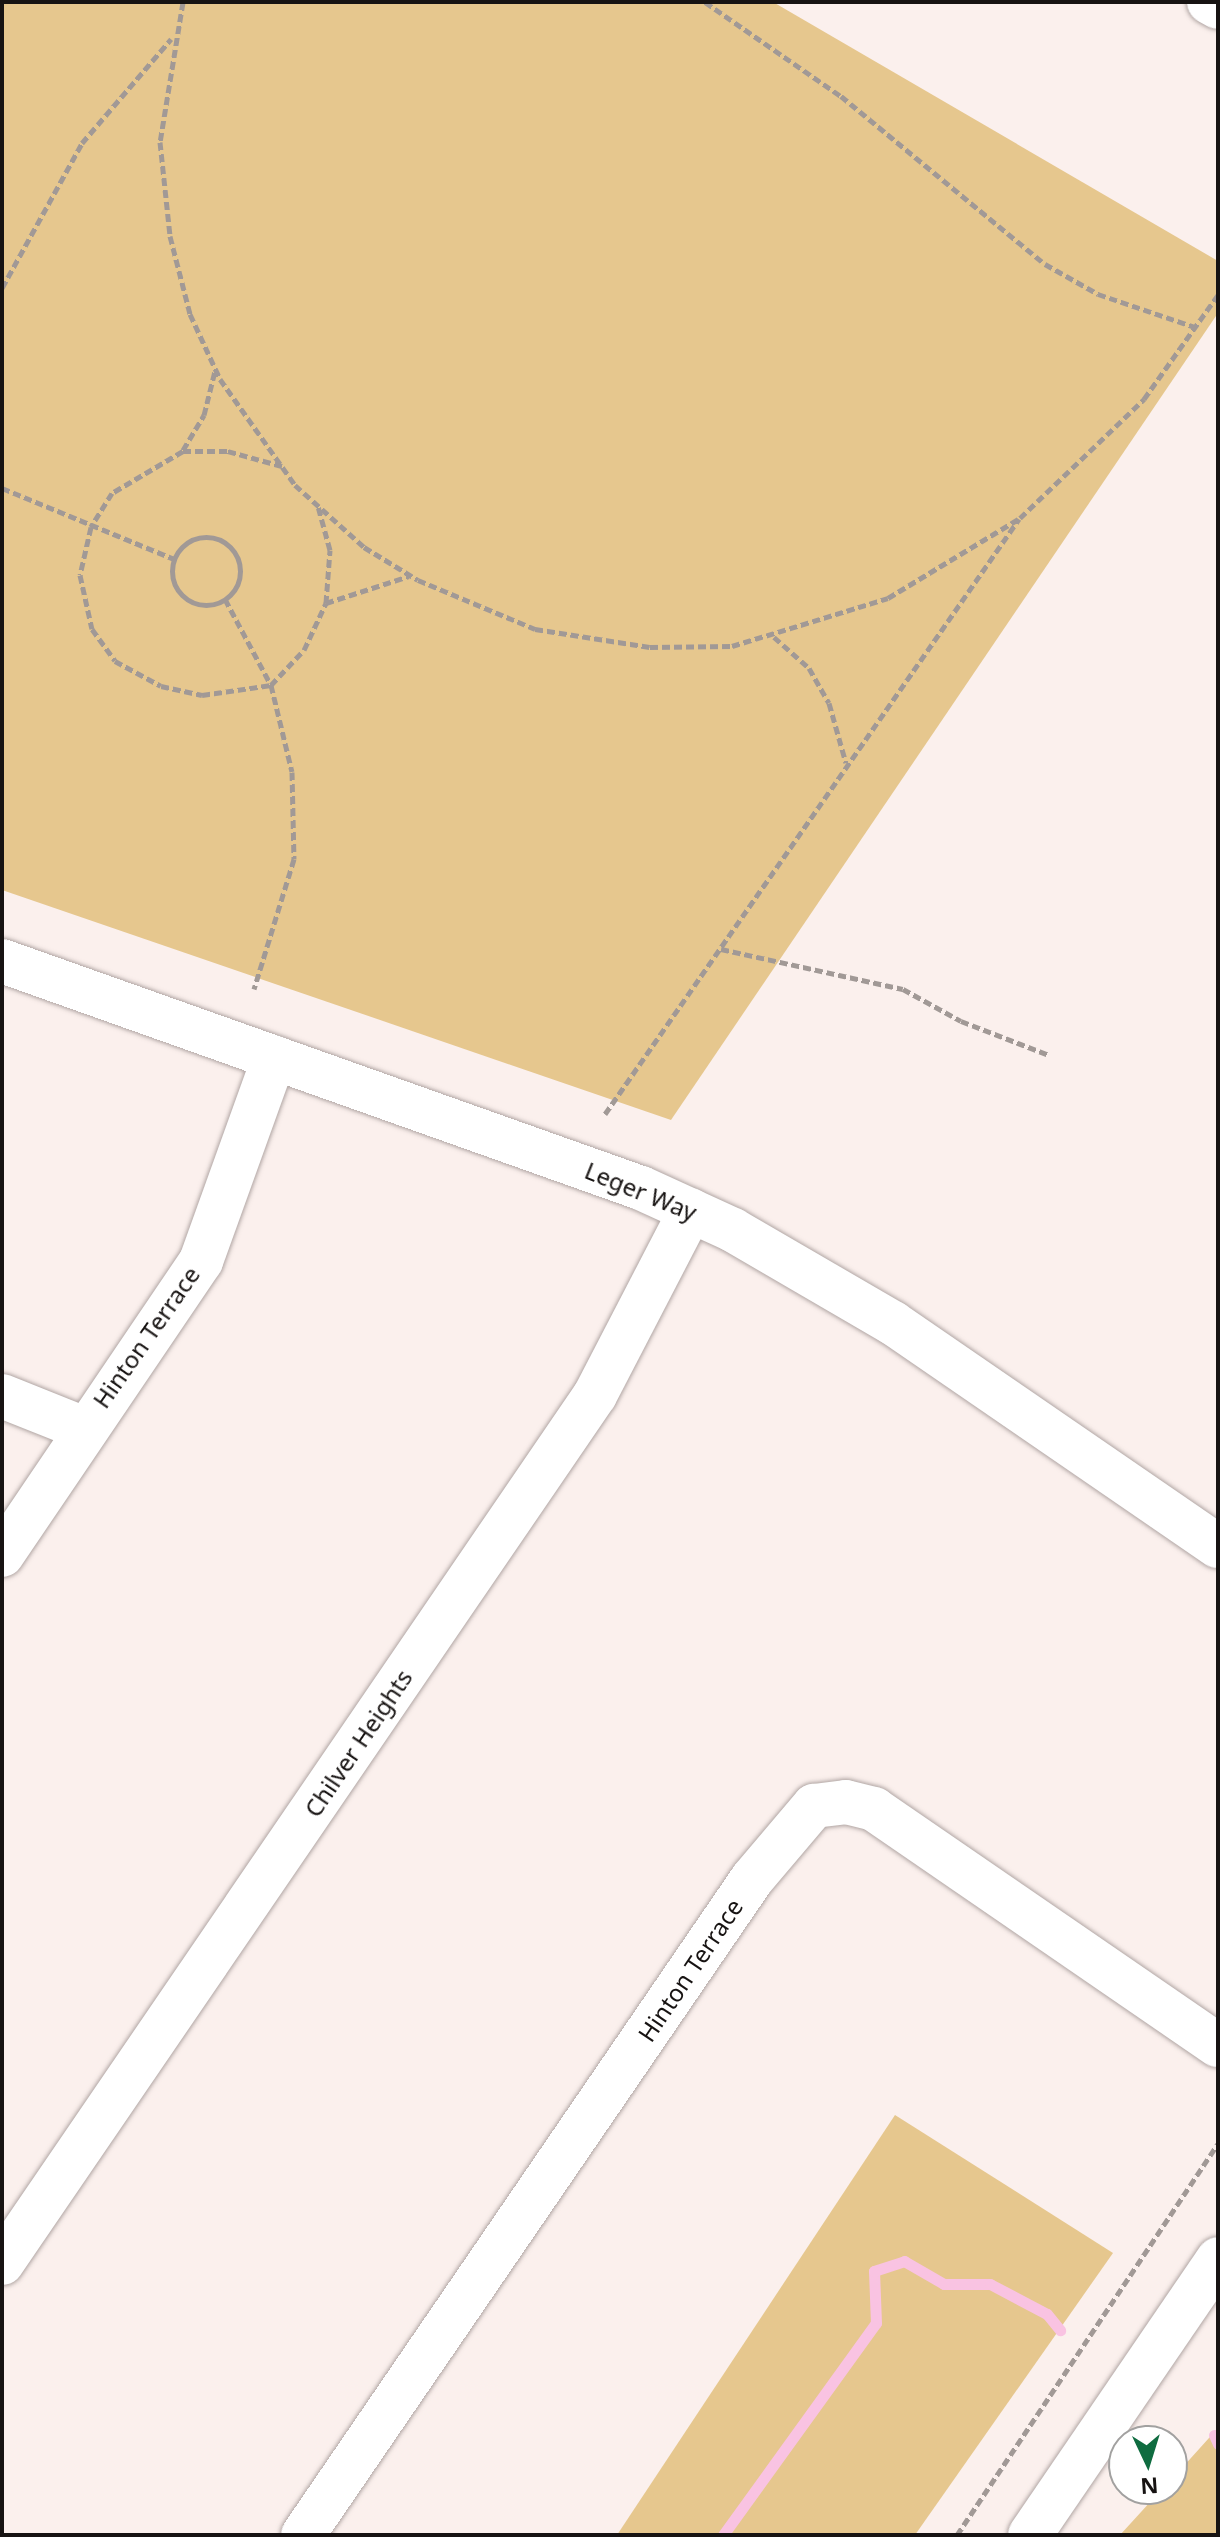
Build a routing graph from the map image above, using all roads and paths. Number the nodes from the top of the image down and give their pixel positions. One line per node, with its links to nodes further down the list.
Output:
1 (183, 2): 5 (path)
2 (705, 2): 8 (path)
3 (1209, 2): 4 (street)
4 (1218, 7)
5 (172, 39): 6 (path); 9 (path)
6 (2, 288)
7 (1218, 295): 8 (path)
8 (1195, 327): 14 (path)
9 (215, 370): 10 (path); 11 (path)
10 (183, 451): 11 (path); 15 (path)
11 (282, 467): 13 (path)
12 (2, 488): 15 (path)
13 (318, 505): 17 (path); 19 (path)
14 (1020, 518): 20 (path); 22 (path)
15 (91, 527): 16 (path); 21 (path)
16 (174, 559): 18 (path); 18 (path)
17 (411, 576): 19 (path); 20 (path)
18 (225, 599): 21 (path)
19 (326, 603): 21 (path)
20 (774, 637): 22 (path)
21 (271, 685): 25 (path)
22 (846, 764): 23 (path)
23 (721, 949): 26 (path); 28 (path)
24 (2, 961): 27 (street, Leger Way)
25 (254, 989)
26 (1049, 1055)
27 (274, 1058): 29 (street, Leger Way); 31 (street, Hinton Terrace)
28 (605, 1114)
29 (691, 1210): 32 (street, Leger Way); 37 (street, Chilver Heights)
30 (2, 1396): 31 (street)
31 (82, 1428): 33 (street, Hinton Terrace)
32 (1218, 1546)
33 (2, 1555)
34 (1218, 2045): 38 (street, Hinton Terrace)
35 (1218, 2144): 39 (path)
36 (1218, 2259): 40 (street)
37 (2, 2263)
38 (303, 2535)
39 (957, 2535)
40 (1030, 2535)

